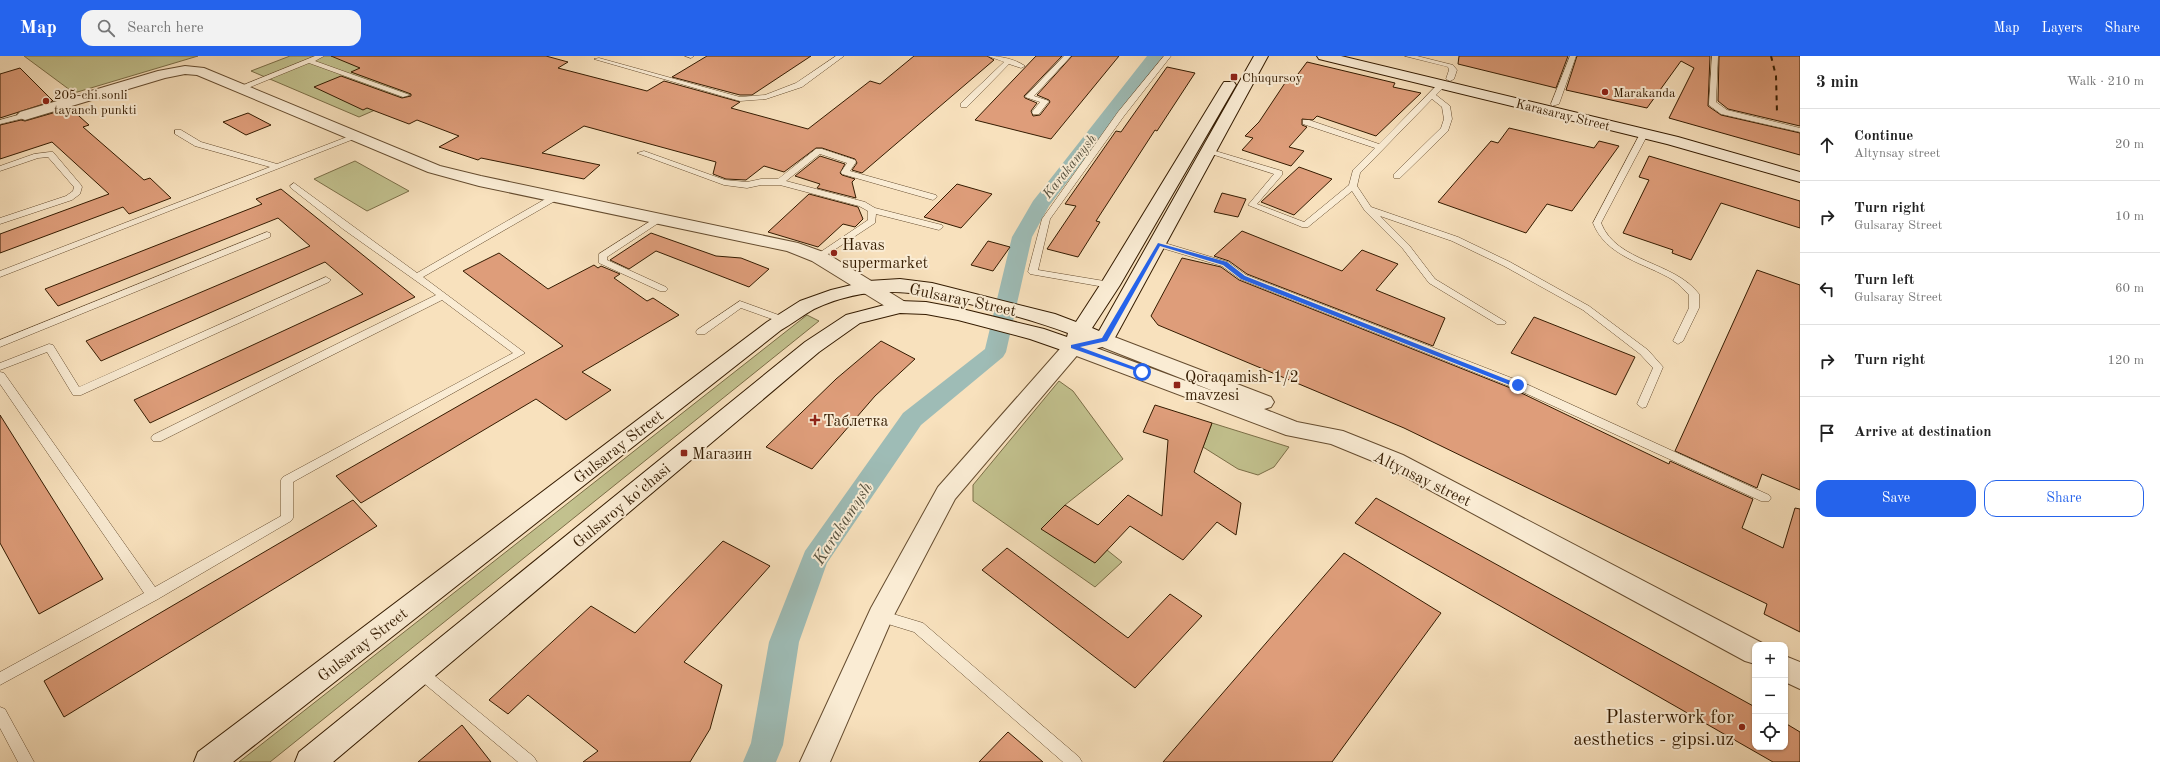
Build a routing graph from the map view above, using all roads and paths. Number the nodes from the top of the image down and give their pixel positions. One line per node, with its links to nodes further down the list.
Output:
1 (321, 56): 14 (lane)
2 (841, 56): 13 (lane)
3 (991, 56): 15 (lane)
4 (1068, 56): 22 (lane)
5 (1168, 56): 54 (lane)
6 (1247, 56): 54 (main road)
7 (1261, 56): 31 (main road)
8 (1324, 56): 17 (main road, Karasaray Street)
9 (1350, 56): 17 (main road, Karasaray Street)
10 (1408, 56): 17 (lane)
11 (1573, 56): 20 (lane)
12 (1714, 56): 26 (lane)
13 (597, 59)
14 (309, 61): 18 (lane); 19 (lane)
15 (1009, 61): 16 (lane); 21 (lane)
16 (1021, 66)
17 (1441, 86): 20 (main road, Karasaray Street); 28 (main road, Karasaray Street); 30 (lane); 36 (lane)
18 (240, 88): 23 (main road); 29 (main road)
19 (406, 94)
20 (1555, 104): 35 (main road, Karasaray Street)
21 (964, 105)
22 (1036, 112)
23 (25, 115): 24 (lane)
24 (0, 122)
25 (1306, 122): 30 (lane)
26 (1800, 130)
27 (178, 132): 33 (lane)
28 (1644, 134): 37 (main road, Karasaray Street); 65 (lane)
29 (355, 137): 33 (lane); 41 (main road)
30 (1380, 147): 40 (lane)
31 (1209, 152): 40 (lane); 49 (main road)
32 (641, 153): 38 (lane)
33 (278, 167): 51 (lane)
34 (0, 169): 46 (lane)
35 (1800, 169)
36 (1397, 176)
37 (1800, 177)
38 (780, 182): 42 (lane); 44 (lane)
39 (294, 186): 52 (lane)
40 (1353, 186): 43 (lane)
41 (558, 196): 45 (main road); 52 (lane)
42 (933, 196)
43 (1368, 208): 61 (lane); 69 (lane)
44 (872, 210): 47 (lane); 50 (lane)
45 (660, 218): 50 (main road); 56 (lane)
46 (0, 221)
47 (940, 227)
48 (267, 235): 66 (lane)
49 (1158, 244): 64 (main road); 72 (lane)
50 (819, 257): 55 (main road)
51 (0, 274)
52 (416, 277): 57 (lane)
53 (326, 280): 67 (lane)
54 (1110, 285): 63 (main road)
55 (868, 287): 58 (main road, Gulsaray Street); 59 (main road); 60 (main road, Gulsaray Street)
56 (663, 289)
57 (442, 296): 71 (lane); 73 (lane)
58 (961, 306): 59 (main road, Gulsaroy ko'chasi); 63 (main road, Gulsaroy ko'chasi); 63 (main road, Gulsaray Street)
59 (900, 307): 77 (main road, Gulsaroy ko'chasi)
60 (783, 320): 62 (lane); 82 (main road, Gulsaray Street)
61 (1502, 322)
62 (701, 332)
63 (1076, 338): 64 (main road); 70 (main road, Altynsay street); 74 (main road)
64 (1104, 340): 70 (main road)
65 (1678, 341)
66 (0, 344)
67 (0, 367)
68 (0, 376): 73 (lane)
69 (1642, 404)
70 (1335, 437): 75 (main road, Altynsay street)
71 (157, 438)
72 (1765, 498)
73 (153, 595): 79 (lane)
74 (880, 616): 85 (main road); 86 (lane)
75 (1752, 650)
76 (1788, 670): 78 (main road)
77 (419, 671): 83 (main road, Gulsaroy ko'chasi); 84 (lane)
78 (1800, 676)
79 (0, 679)
80 (0, 714): 81 (lane)
81 (26, 762)
82 (209, 762)
83 (310, 762)
84 (529, 762)
85 (815, 762)
86 (1074, 762)

